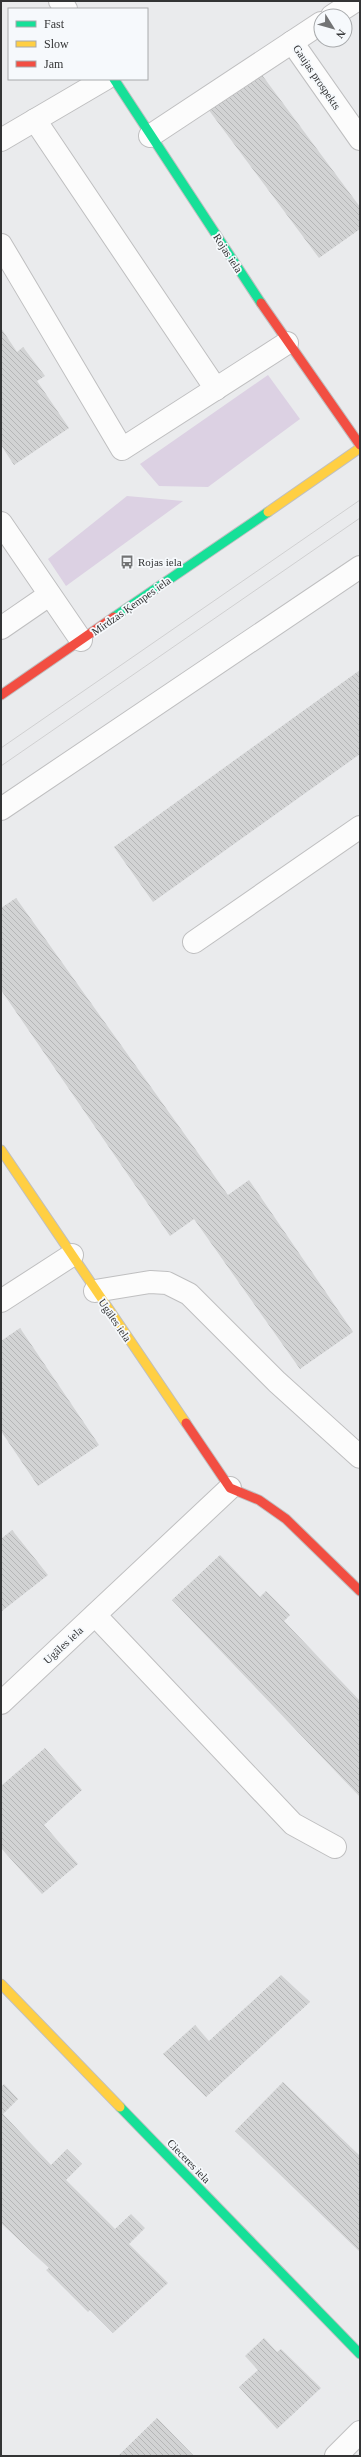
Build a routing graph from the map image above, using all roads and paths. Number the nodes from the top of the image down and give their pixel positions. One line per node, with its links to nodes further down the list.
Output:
1 (355, 1): 2 (street)
2 (344, 8)
3 (313, 28): 4 (street, Gaujas prospekts)
4 (292, 42): 8 (street); 9 (street, Gaujas prospekts)
5 (103, 80): 7 (street)
6 (115, 80): 8 (street, Rojas iela)
7 (35, 120): 10 (street); 13 (street)
8 (150, 136): 12 (street, Rojas iela)
9 (360, 139)
10 (1, 140)
11 (1, 245): 13 (street)
12 (287, 343): 13 (street); 14 (street, Rojas iela)
13 (216, 388)
14 (360, 445)
15 (360, 448): 20 (street, Mirdzas Ķempes iela)
16 (1, 523): 18 (street)
17 (360, 567): 22 (street)
18 (49, 595): 19 (street); 20 (street)
19 (1, 628)
20 (81, 640): 21 (street, Mirdzas Ķempes iela)
21 (1, 695)
22 (1, 809)
23 (360, 827): 24 (street)
24 (194, 942)
25 (1, 1150): 26 (street, Ugāles iela)
26 (72, 1255): 27 (street, Ugāles iela); 28 (street)
27 (95, 1291): 29 (street); 30 (street, Ugāles iela)
28 (1, 1301)
29 (360, 1456)
30 (230, 1488): 31 (street); 32 (street, Ugāles iela)
31 (360, 1591)
32 (95, 1615): 33 (street, Ugāles iela); 34 (street)
33 (1, 1703)
34 (335, 1847)
35 (1, 1984): 36 (street, Cieceres iela)
36 (360, 2354)
37 (360, 2432): 38 (street)
38 (336, 2456)

